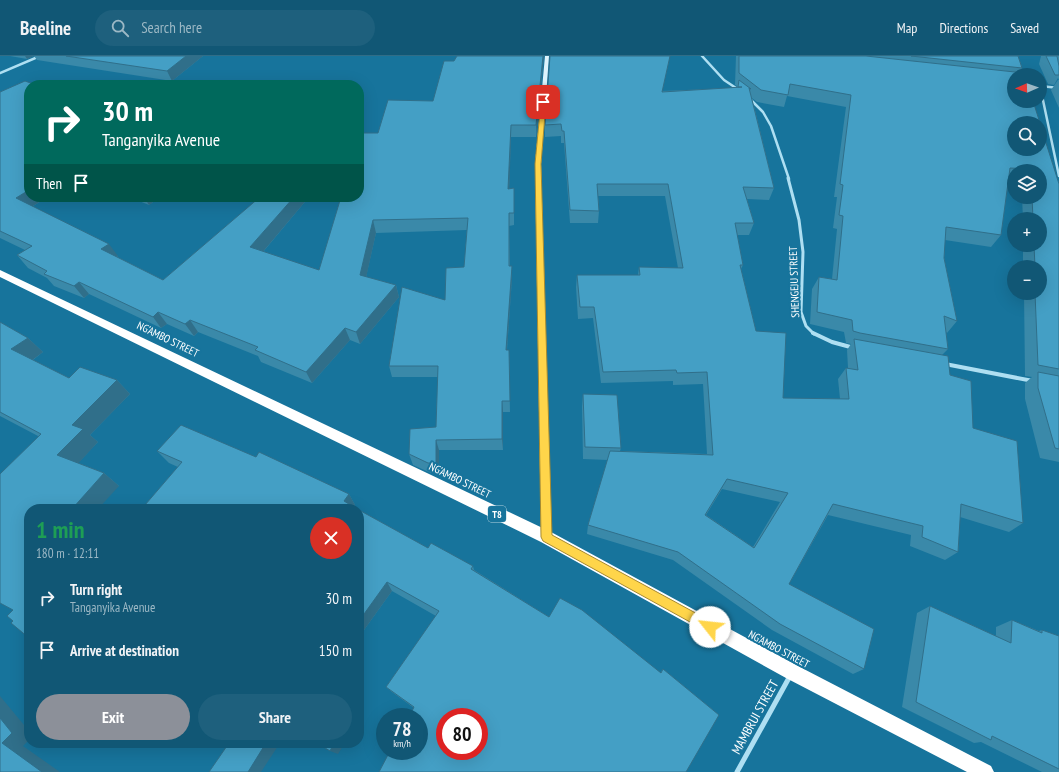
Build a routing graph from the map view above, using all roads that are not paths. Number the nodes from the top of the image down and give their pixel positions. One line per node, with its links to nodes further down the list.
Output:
1 (40, 56): 4 (street)
2 (547, 56): 14 (main road)
3 (702, 56): 11 (street, SHENGEJU STREET)
4 (0, 73)
5 (1056, 82): 7 (street)
6 (1047, 87): 7 (street)
7 (1058, 88)
8 (1045, 108): 9 (street)
9 (1059, 176)
10 (0, 273): 14 (highway, NG’AMBO STREET / T8)
11 (858, 349)
12 (937, 363): 13 (street)
13 (1036, 381)
14 (546, 537): 15 (highway, NG’AMBO STREET / T8)
15 (792, 672): 16 (street, MAMBRUI STREET); 17 (highway, NG’AMBO STREET / T8)
16 (737, 772)
17 (985, 772)

